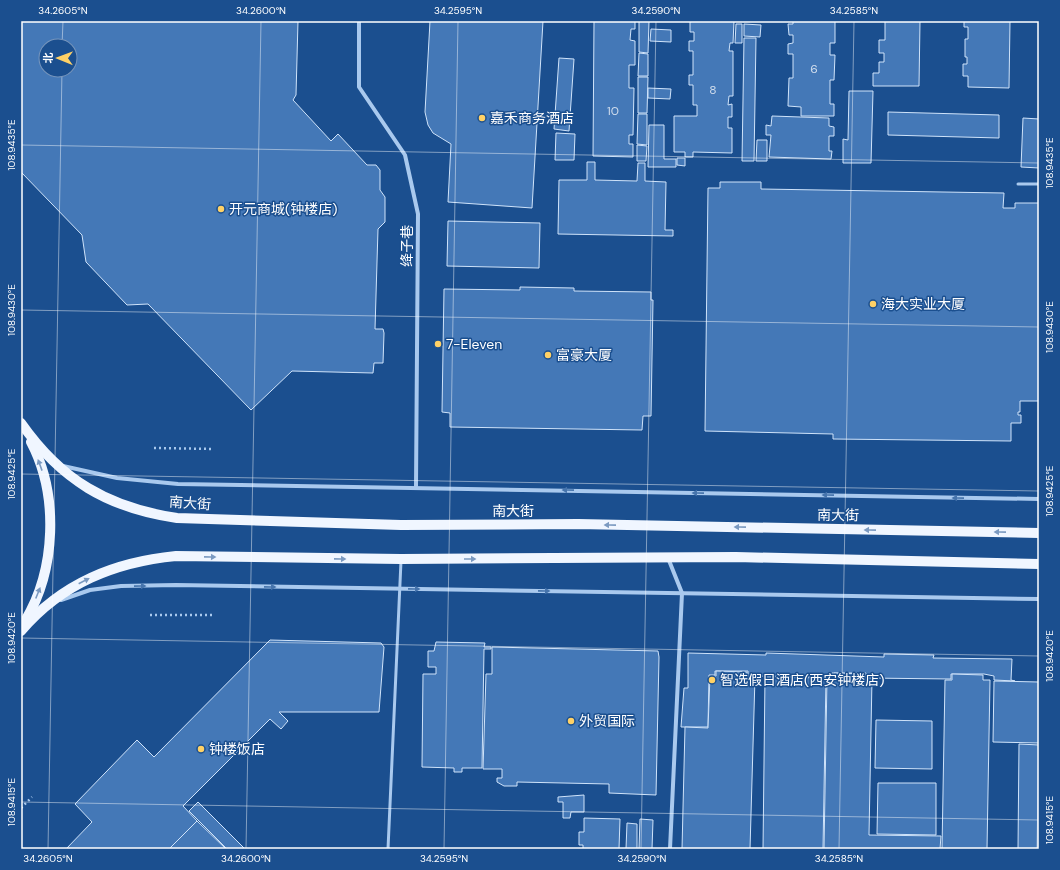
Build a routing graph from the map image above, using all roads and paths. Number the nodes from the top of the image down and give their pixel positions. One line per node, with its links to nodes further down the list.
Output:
1 (359, 21): 8 (street, 绛子巷)
2 (1018, 184): 3 (lane)
3 (1039, 184)
4 (21, 423): 7 (main road, 南大街); 20 (main road, one-way to 4)
5 (154, 448): 6 (path)
6 (214, 449)
7 (55, 464): 8 (street); 10 (main road, 南大街, one-way to 7)
8 (416, 487): 9 (street, one-way to 8)
9 (1039, 499)
10 (1039, 533)
11 (668, 557): 12 (main road, one-way to 11); 13 (main road); 15 (street)
12 (401, 560): 14 (lane); 17 (main road, one-way to 12)
13 (1039, 564)
14 (401, 589): 15 (street, one-way to 15); 17 (street, one-way to 14); 24 (lane)
15 (682, 593): 16 (street); 25 (street)
16 (1039, 599)
17 (48, 604): 21 (main road)
18 (150, 614): 19 (path)
19 (212, 615)
20 (21, 628)
21 (21, 631)
22 (32, 797): 23 (path)
23 (21, 808)
24 (388, 849)
25 (670, 849)

